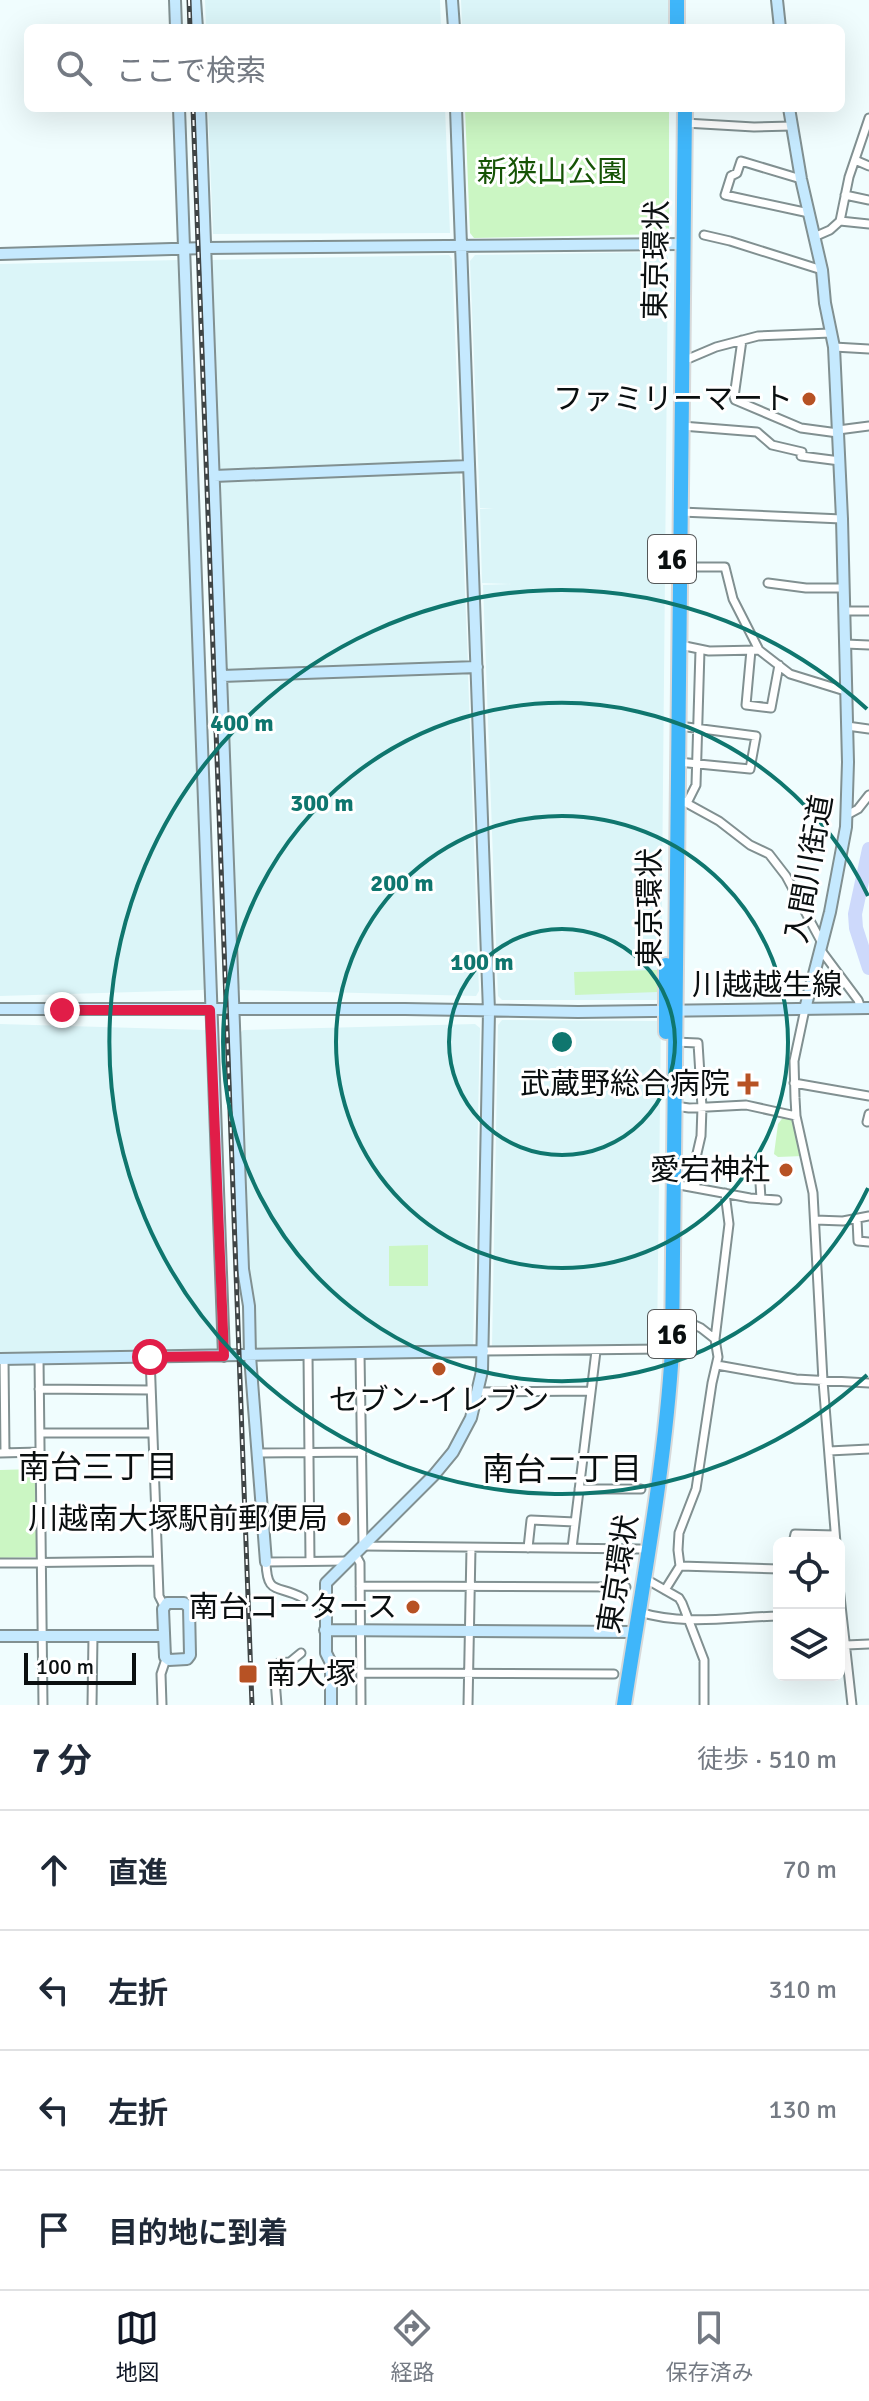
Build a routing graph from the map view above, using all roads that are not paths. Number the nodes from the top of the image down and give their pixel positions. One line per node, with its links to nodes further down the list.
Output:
1 (175, 0): 7 (street)
2 (195, 0): 8 (street)
3 (452, 0): 9 (street)
4 (677, 0): 10 (highway)
5 (685, 0): 11 (highway)
6 (777, 0): 12 (street)
7 (176, 24)
8 (197, 24)
9 (454, 24)
10 (677, 24)
11 (685, 24)
12 (780, 24)
13 (179, 112): 34 (street)
14 (200, 112): 33 (street)
15 (456, 112): 32 (street)
16 (676, 112): 31 (highway, 東京環状 / 16)
17 (790, 112): 20 (street, 入間川街道)
18 (685, 116): 20 (street); 31 (highway, 東京環状 / 16)
19 (869, 118): 21 (street)
20 (792, 126): 23 (street, 入間川街道)
21 (855, 160): 22 (street); 24 (street)
22 (869, 166)
23 (801, 179): 26 (street, 入間川街道); 26 (street)
24 (845, 195): 25 (street); 27 (street)
25 (869, 200)
26 (809, 213): 30 (street, 入間川街道)
27 (840, 221): 28 (street); 30 (street)
28 (869, 224)
29 (704, 235): 36 (street)
30 (814, 237): 36 (street, 入間川街道)
31 (679, 243): 32 (street); 41 (highway, 東京環状 / 16); 76 (highway, 東京環状 / 16)
32 (461, 246): 33 (street); 46 (street)
33 (206, 248): 34 (street); 47 (street)
34 (184, 249): 35 (street); 78 (street)
35 (0, 254)
36 (822, 270): 37 (street, 入間川街道)
37 (831, 333): 38 (street); 39 (street, 入間川街道)
38 (742, 340): 41 (street); 44 (street)
39 (834, 347): 40 (street); 44 (street, 入間川街道)
40 (869, 349)
41 (681, 361): 42 (highway, 東京環状 / 16)
42 (682, 426): 45 (street); 48 (highway, 東京環状 / 16)
43 (869, 426): 44 (street)
44 (838, 431): 45 (street, 入間川街道)
45 (840, 461): 49 (street, 入間川街道)
46 (469, 466): 47 (street); 61 (street)
47 (214, 476): 62 (street)
48 (681, 512): 49 (street); 50 (highway, 東京環状 / 16)
49 (842, 519): 52 (street, 入間川街道)
50 (680, 567): 56 (highway, 東京環状 / 16); 59 (street)
51 (768, 583): 52 (street)
52 (844, 588): 53 (street, 入間川街道)
53 (845, 611): 54 (street); 55 (street, 入間川街道)
54 (869, 611)
55 (845, 644): 57 (street); 63 (street, 入間川街道)
56 (680, 645): 58 (street); 64 (highway, 東京環状 / 16)
57 (869, 645)
58 (700, 650): 59 (street); 66 (street)
59 (755, 650): 60 (street); 60 (street)
60 (779, 665): 63 (street)
61 (477, 667): 62 (street); 80 (street)
62 (222, 676): 79 (street)
63 (845, 691): 65 (street, 入間川街道)
64 (679, 726): 66 (street); 68 (highway, 東京環状 / 16)
65 (847, 726): 67 (street); 72 (street, 入間川街道)
66 (698, 727): 69 (street); 69 (street)
67 (869, 729)
68 (678, 762): 69 (street); 71 (highway, 東京環状 / 16)
69 (697, 764): 71 (street)
70 (869, 795): 72 (street)
71 (682, 801): 73 (street); 76 (highway, 東京環状 / 16)
72 (847, 815): 73 (street, 入間川街道)
73 (821, 946): 74 (street); 77 (street, 入間川街道)
74 (865, 1008): 77 (street, 川越越生線)
75 (0, 1009): 78 (street, 川越越生線)
76 (670, 1009): 77 (street, 川越越生線); 80 (street, 川越越生線); 81 (highway, 東京環状 / 16); 99 (highway, 東京環状 / 16)
77 (805, 1009): 82 (street, 入間川街道)
78 (210, 1010): 79 (street, 川越越生線); 104 (street)
79 (233, 1010): 80 (street, 川越越生線); 105 (street)
80 (489, 1011): 100 (street)
81 (675, 1042): 84 (highway, 東京環状 / 16); 85 (street)
82 (794, 1083): 83 (street); 86 (street, 入間川街道)
83 (869, 1096)
84 (675, 1106): 85 (street); 88 (highway, 東京環状 / 16)
85 (702, 1107): 86 (street); 89 (street)
86 (796, 1116): 95 (street, 入間川街道)
87 (760, 1183): 91 (street)
88 (674, 1184): 89 (street); 97 (highway, 東京環状 / 16)
89 (696, 1187): 90 (street)
90 (725, 1193): 91 (street); 98 (street)
91 (761, 1199): 92 (street)
92 (777, 1200)
93 (869, 1216): 94 (street)
94 (857, 1219): 95 (street); 96 (street)
95 (815, 1220): 110 (street, 入間川街道)
96 (869, 1242)
97 (673, 1315): 98 (street); 143 (highway, 東京環状 / 16)
98 (715, 1339): 109 (street)
99 (663, 1349): 101 (street); 134 (highway, 東京環状 / 16)
100 (483, 1351): 101 (street); 103 (street); 115 (street)
101 (596, 1351): 114 (street)
102 (308, 1354): 103 (street); 105 (street); 121 (street)
103 (360, 1354): 122 (street)
104 (224, 1356): 105 (street); 106 (street)
105 (250, 1356): 124 (street)
106 (150, 1357): 108 (street); 113 (street)
107 (2, 1359): 108 (street); 123 (street)
108 (39, 1359): 112 (street)
109 (717, 1365): 110 (street); 141 (street)
110 (823, 1381): 111 (street); 119 (street, 入間川街道)
111 (869, 1383)
112 (39, 1389): 113 (street); 116 (street)
113 (151, 1390): 117 (street)
114 (590, 1391): 115 (street); 125 (street)
115 (478, 1392): 135 (street)
116 (40, 1433): 117 (street); 120 (street)
117 (152, 1433): 136 (street)
118 (869, 1449): 119 (street)
119 (829, 1451): 130 (street, 入間川街道)
120 (40, 1452): 123 (street); 140 (street)
121 (308, 1452): 122 (street); 124 (street); 137 (street)
122 (362, 1452): 135 (street)
123 (2, 1453)
124 (259, 1453): 138 (street)
125 (579, 1489): 126 (street); 127 (street)
126 (641, 1489)
127 (575, 1522): 132 (street); 133 (street)
128 (794, 1537): 129 (street)
129 (820, 1537)
130 (836, 1537)
131 (471, 1548): 132 (street); 135 (street); 145 (street)
132 (528, 1548): 133 (street)
133 (572, 1548): 134 (street)
134 (640, 1549): 156 (highway, 東京環状 / 16)
135 (355, 1554): 137 (street); 144 (street); 153 (street)
136 (157, 1561): 140 (street); 149 (street)
137 (310, 1561): 138 (street)
138 (266, 1562): 148 (street)
139 (0, 1563): 140 (street)
140 (41, 1563): 158 (street)
141 (680, 1566): 142 (street); 147 (street)
142 (773, 1569)
143 (644, 1578): 147 (street); 150 (highway, 東京環状 / 16)
144 (360, 1586): 145 (street); 154 (street)
145 (470, 1587): 146 (street); 155 (street)
146 (626, 1587)
147 (665, 1590): 152 (street)
148 (303, 1598)
149 (164, 1606): 160 (street); 165 (street)
150 (639, 1612): 152 (street); 156 (highway, 東京環状 / 16)
151 (773, 1616): 152 (street)
152 (689, 1621): 178 (street)
153 (325, 1630): 154 (street); 173 (street)
154 (361, 1630): 155 (street); 166 (street)
155 (469, 1631): 156 (street); 167 (street)
156 (632, 1632): 176 (highway, 東京環状 / 16); 177 (highway, 東京環状 / 16)
157 (0, 1636): 158 (street)
158 (42, 1636): 159 (street); 169 (street)
159 (93, 1636): 160 (street); 170 (street)
160 (164, 1636): 165 (street)
161 (845, 1640): 163 (street)
162 (869, 1644): 163 (street)
163 (846, 1645): 179 (street)
164 (301, 1653): 172 (street)
165 (166, 1659): 171 (street)
166 (361, 1673): 167 (street); 174 (street)
167 (468, 1673): 168 (street); 175 (street)
168 (614, 1674)
169 (43, 1705)
170 (92, 1705)
171 (162, 1705)
172 (277, 1705)
173 (331, 1705)
174 (361, 1705)
175 (468, 1705)
176 (617, 1705)
177 (624, 1705)
178 (704, 1705)
179 (852, 1705)

